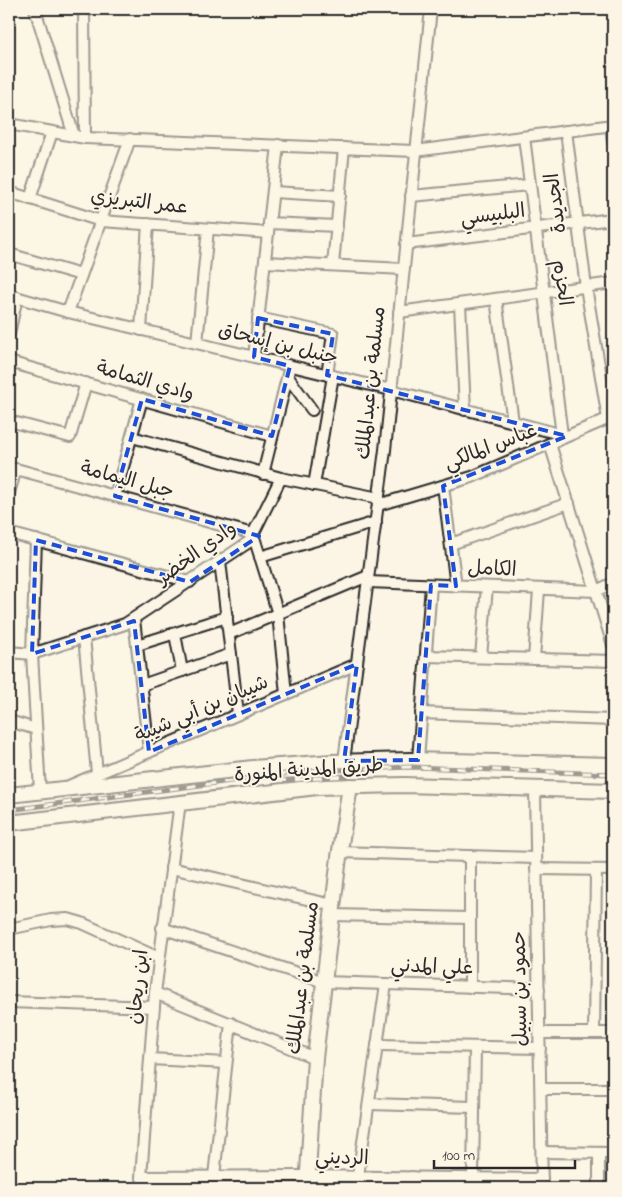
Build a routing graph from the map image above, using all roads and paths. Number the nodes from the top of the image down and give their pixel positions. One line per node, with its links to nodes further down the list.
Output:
1 (35, 9): 8 (street)
2 (84, 9): 10 (street)
3 (430, 9): 15 (street, مسلمة بن عبدالملك)
4 (9, 124): 7 (street)
5 (612, 125): 6 (street); 12 (street)
6 (566, 131): 9 (street); 25 (street, الجديدة)
7 (52, 132): 8 (street); 21 (street)
8 (74, 136): 10 (street)
9 (524, 137): 15 (street); 16 (street, الحزم)
10 (85, 138): 11 (street)
11 (130, 139): 13 (street); 23 (street)
12 (613, 142)
13 (278, 145): 14 (street); 18 (street)
14 (344, 148): 15 (street); 19 (street)
15 (415, 151): 20 (street, مسلمة بن عبدالملك)
16 (530, 184): 20 (street); 29 (street, الحزم)
17 (9, 192): 21 (street, عمر التبريزي)
18 (273, 192): 19 (street); 27 (street)
19 (340, 196): 26 (street)
20 (411, 196): 30 (street, مسلمة بن عبدالملك)
21 (30, 198): 23 (street, عمر التبريزي)
22 (613, 219): 25 (street, البلبيسي)
23 (101, 220): 24 (street, عمر التبريزي); 35 (street)
24 (148, 224): 28 (street, عمر التبريزي); 45 (street)
25 (577, 224): 29 (street, البلبيسي); 37 (street, الجديدة)
26 (337, 226): 27 (street, عمر التبريزي); 33 (street)
27 (269, 228): 28 (street, عمر التبريزي); 32 (street)
28 (208, 229): 47 (street)
29 (535, 229): 30 (street, البلبيسي); 38 (street, الحزم)
30 (406, 244): 34 (street, مسلمة بن عبدالملك)
31 (9, 254): 35 (street)
32 (265, 262): 33 (street); 44 (street)
33 (333, 266): 34 (street)
34 (404, 270): 43 (street, مسلمة بن عبدالملك)
35 (82, 274): 42 (street)
36 (613, 283): 37 (street)
37 (586, 287): 38 (street); 58 (street, الجديدة)
38 (545, 293): 40 (street); 62 (street, الحزم)
39 (13, 296): 42 (street, حنبل بن إسحاق); 46 (street)
40 (496, 299): 41 (street); 60 (street)
41 (460, 304): 43 (street); 57 (street)
42 (68, 312): 45 (street, حنبل بن إسحاق)
43 (399, 312): 54 (street, مسلمة بن عبدالملك)
44 (258, 318): 48 (street); 51 (street)
45 (141, 330): 47 (street, حنبل بن إسحاق)
46 (9, 334)
47 (197, 343): 48 (street, حنبل بن إسحاق)
48 (254, 357): 50 (street, حنبل بن إسحاق)
49 (9, 362): 53 (street, وادي الثمامة)
50 (290, 366): 51 (street, حنبل بن إسحاق); 52 (street)
51 (330, 376): 54 (street, حنبل بن إسحاق); 67 (street)
52 (288, 377): 56 (street); 61 (street)
53 (86, 384): 55 (street, وادي الثمامة); 59 (street)
54 (391, 390): 57 (street, حنبل بن إسحاق); 71 (street, مسلمة بن عبدالملك)
55 (142, 399): 61 (street, وادي الثمامة); 63 (street)
56 (312, 410)
57 (465, 410): 60 (street, حنبل بن إسحاق)
58 (611, 418): 62 (street, عباس المالكي)
59 (9, 421)
60 (514, 422): 62 (street, حنبل بن إسحاق)
61 (272, 436): 65 (street)
62 (565, 436): 64 (street, عباس المالكي)
63 (132, 437): 65 (street); 70 (street)
64 (550, 444): 68 (street, عباس المالكي); 72 (street)
65 (263, 474): 66 (street)
66 (280, 478): 67 (street); 75 (street, وادي الخضر)
67 (314, 485): 71 (street)
68 (443, 486): 71 (street, عباس المالكي); 77 (street)
69 (9, 493): 70 (street, جبل اليمامة)
70 (115, 496): 75 (street, جبل اليمامة)
71 (378, 501): 73 (street, مسلمة بن عبدالملك)
72 (569, 503): 77 (street); 87 (street)
73 (376, 522): 78 (street); 80 (street, مسلمة بن عبدالملك)
74 (9, 533): 76 (street)
75 (253, 534): 78 (street); 79 (street, وادي الخضر)
76 (36, 540): 81 (street); 97 (street)
77 (451, 544): 84 (street)
78 (260, 557): 88 (street)
79 (220, 561): 81 (street, وادي الخضر); 89 (street)
80 (368, 579): 83 (street, الكامل); 88 (street, الكامل); 103 (street, مسلمة بن عبدالملك)
81 (190, 582): 90 (street, وادي الخضر)
82 (613, 583): 87 (street, الكامل)
83 (431, 585): 84 (street, الكامل); 99 (street)
84 (456, 586): 85 (street, الكامل)
85 (487, 587): 86 (street, الكامل); 100 (street)
86 (539, 590): 87 (street, الكامل); 101 (street)
87 (596, 591): 94 (street)
88 (278, 614): 92 (street, الكامل); 106 (street)
89 (227, 618): 91 (street); 92 (street)
90 (134, 619): 93 (street, وادي الخضر); 95 (street)
91 (175, 634): 95 (street); 104 (street)
92 (229, 634): 98 (street)
93 (84, 637): 97 (street, وادي الخضر); 116 (street)
94 (613, 645)
95 (137, 646): 105 (street)
96 (9, 652): 97 (street, وادي الخضر)
97 (32, 654): 111 (street)
98 (232, 654): 104 (street); 108 (street)
99 (426, 656): 100 (street); 107 (street)
100 (481, 657): 101 (street)
101 (534, 659): 102 (street)
102 (613, 661)
103 (357, 664): 106 (street, شيبان بن أبي شيبة); 114 (street, مسلمة بن عبدالملك)
104 (182, 671): 105 (street)
105 (142, 685): 112 (street)
106 (286, 694): 108 (street, شيبان بن أبي شيبة)
107 (421, 713): 109 (street); 113 (street)
108 (238, 714): 112 (street, شيبان بن أبي شيبة)
109 (613, 720)
110 (9, 721): 111 (street)
111 (36, 729): 120 (street)
112 (150, 752): 116 (street, شيبان بن أبي شيبة)
113 (418, 760): 114 (main road, طريق المدينة المنورة); 115 (main road, طريق المدينة المنورة)
114 (344, 761): 118 (main road, طريق المدينة المنورة)
115 (613, 765)
116 (98, 774): 118 (street, شيبان بن أبي شيبة)
117 (350, 786): 119 (main road, طريق المدينة المنورة); 123 (main road, طريق المدينة المنورة); 125 (main road, مسلمة بن عبدالملك)
118 (61, 789): 120 (main road, طريق المدينة المنورة)
119 (534, 789): 121 (main road, طريق المدينة المنورة); 127 (street, حمود بن سبيل)
120 (40, 791): 122 (main road, طريق المدينة المنورة)
121 (613, 791)
122 (9, 794)
123 (180, 802): 124 (main road, طريق المدينة المنورة); 128 (street, ابن ريحان)
124 (9, 823)
125 (339, 852): 126 (street); 132 (main road, مسلمة بن عبدالملك)
126 (470, 856): 127 (street); 133 (street)
127 (536, 858): 129 (street, حمود بن سبيل)
128 (171, 868): 132 (street); 134 (street, ابن ريحان)
129 (536, 869): 130 (street); 140 (street, حمود بن سبيل)
130 (596, 870): 131 (street); 146 (street)
131 (613, 870)
132 (332, 910): 133 (street); 137 (main road, مسلمة بن عبدالملك)
133 (469, 918): 139 (street)
134 (162, 928): 136 (street, ابن ريحان); 137 (street, علي المدني)
135 (9, 929): 136 (street)
136 (159, 958): 141 (street, ابن ريحان)
137 (324, 982): 138 (street, علي المدني); 151 (main road, مسلمة بن عبدالملك)
138 (386, 984): 139 (street, علي المدني); 148 (street)
139 (470, 987): 140 (street, علي المدني)
140 (539, 989): 145 (street, حمود بن سبيل)
141 (155, 993): 143 (street, ابن ريحان); 144 (street)
142 (10, 1003): 143 (street)
143 (154, 1007): 152 (street, ابن ريحان)
144 (231, 1023): 151 (street); 153 (street)
145 (540, 1033): 146 (street); 150 (street, حمود بن سبيل)
146 (594, 1033): 147 (street)
147 (613, 1033)
148 (377, 1045): 149 (street); 156 (street)
149 (475, 1047): 150 (street); 157 (street)
150 (540, 1048): 154 (street, حمود بن سبيل)
151 (315, 1058): 166 (main road, مسلمة بن عبدالملك)
152 (150, 1059): 153 (street); 163 (street, ابن ريحان)
153 (226, 1063): 161 (street)
154 (541, 1089): 155 (street); 158 (street, حمود بن سبيل)
155 (613, 1089)
156 (369, 1104): 157 (street); 162 (street)
157 (474, 1107): 165 (street)
158 (542, 1152): 159 (street); 167 (street, حمود بن سبيل)
159 (599, 1153): 160 (street); 169 (street)
160 (613, 1153)
161 (214, 1176): 163 (street, الرديني); 166 (street, الرديني)
162 (358, 1176): 164 (street, الرديني); 166 (street, الرديني)
163 (141, 1177)
164 (412, 1177): 165 (street, الرديني); 168 (street)
165 (473, 1178): 167 (street, الرديني)
166 (306, 1184)
167 (542, 1184)
168 (411, 1188)
169 (599, 1188)

